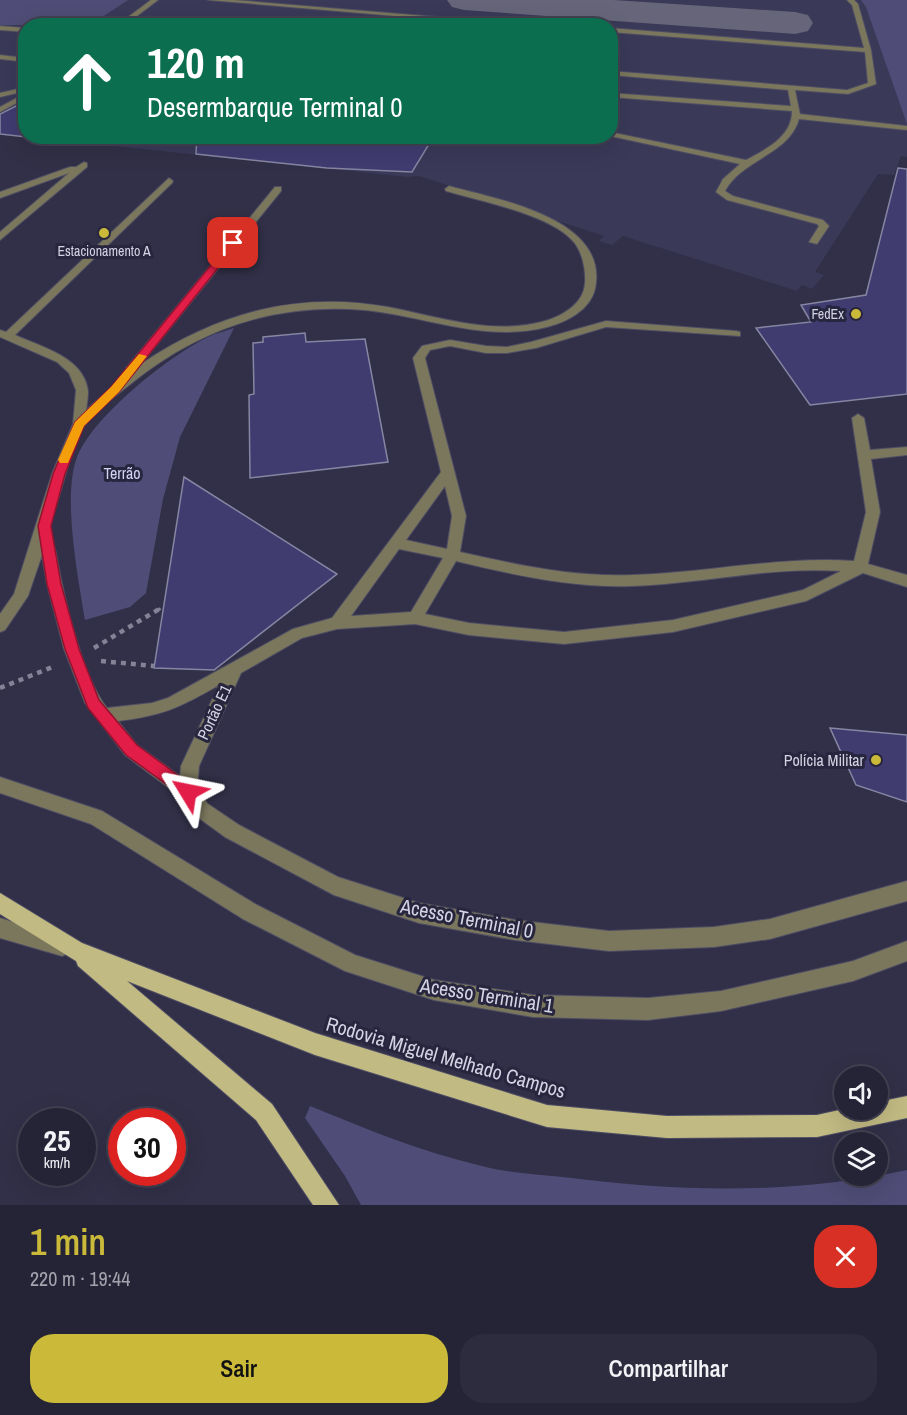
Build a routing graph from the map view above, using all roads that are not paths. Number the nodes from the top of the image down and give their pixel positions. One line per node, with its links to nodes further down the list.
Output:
1 (155, 0): 4 (street)
2 (211, 0): 5 (street)
3 (850, 0): 9 (street)
4 (130, 18)
5 (441, 18)
6 (0, 28): 7 (street)
7 (18, 29)
8 (618, 31): 9 (street)
9 (868, 50): 13 (street)
10 (0, 57): 11 (street)
11 (18, 59)
12 (618, 74): 13 (street)
13 (791, 88): 19 (street)
14 (18, 91): 15 (street)
15 (0, 95)
16 (618, 96): 19 (street)
17 (18, 100): 18 (street)
18 (0, 110)
19 (795, 112): 20 (street); 22 (street)
20 (907, 128)
21 (618, 136): 22 (street)
22 (745, 162): 28 (street)
23 (169, 181): 30 (street)
24 (278, 189): 31 (street)
25 (448, 189): 31 (street)
26 (0, 195): 27 (street)
27 (0, 237)
28 (814, 242)
29 (736, 334): 36 (street)
30 (4, 335): 33 (street)
31 (115, 390): 33 (street)
32 (858, 418): 35 (street)
33 (79, 424): 37 (street, Acesso Terminal 0)
34 (907, 451): 35 (street)
35 (864, 455): 40 (street)
36 (448, 472): 38 (street); 39 (street)
37 (44, 526): 44 (street); 46 (street, Acesso Terminal 0)
38 (396, 543): 39 (street); 43 (street)
39 (453, 554): 40 (street); 42 (street)
40 (860, 567): 41 (street); 42 (street)
41 (907, 581)
42 (415, 618): 43 (street)
43 (337, 623): 45 (street)
44 (0, 626)
45 (235, 668): 46 (street); 48 (street, Portão E1)
46 (104, 716): 48 (street, Acesso Terminal 0)
47 (0, 785): 53 (street, Acesso Terminal 1)
48 (188, 792): 49 (street, Acesso Terminal 0)
49 (907, 891)
50 (0, 903): 52 (main road, Rodovia Miguel Melhado Campos)
51 (0, 928): 52 (street)
52 (76, 951): 54 (main road, Rodovia Miguel Melhado Campos); 55 (main road)
53 (907, 951)
54 (907, 1107)
55 (327, 1205)

